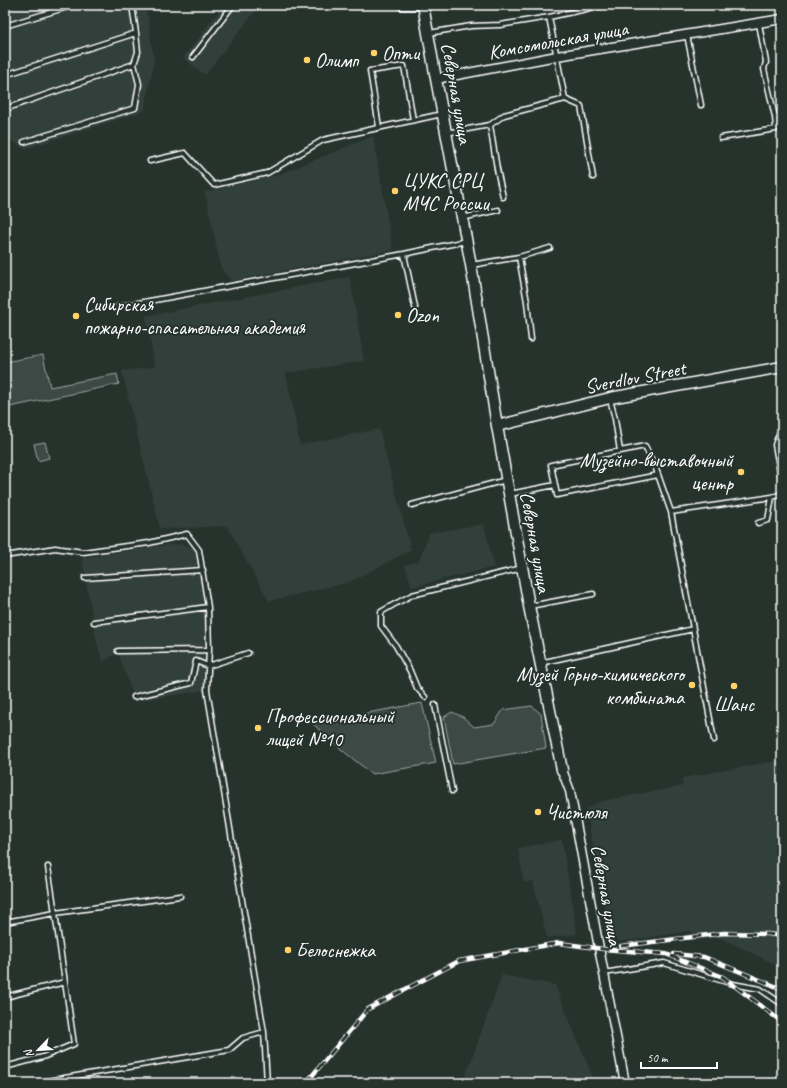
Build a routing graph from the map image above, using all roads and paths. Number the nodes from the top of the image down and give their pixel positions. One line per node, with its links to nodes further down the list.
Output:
1 (74, 5): 10 (lane)
2 (132, 5): 11 (lane)
3 (233, 5): 15 (lane)
4 (407, 5): 5 (street)
5 (423, 5): 12 (street, Северная улица)
6 (605, 5): 7 (lane)
7 (550, 17): 12 (lane); 14 (lane)
8 (782, 19): 9 (street, Комсомольская улица)
9 (759, 24): 13 (street, Комсомольская улица); 24 (lane)
10 (5, 26)
11 (136, 33): 16 (lane); 17 (lane)
12 (428, 34): 18 (street, Северная улица)
13 (687, 35): 14 (street, Комсомольская улица); 20 (lane)
14 (557, 56): 18 (street, Комсомольская улица); 19 (lane)
15 (193, 57)
16 (134, 64): 21 (lane); 30 (lane)
17 (5, 76)
18 (436, 79): 22 (street, Северная улица)
19 (565, 99): 26 (lane); 32 (lane)
20 (701, 105)
21 (5, 109)
22 (442, 114): 25 (lane); 28 (street, Северная улица)
23 (782, 116): 24 (lane)
24 (775, 117): 29 (lane)
25 (413, 120): 27 (lane); 27 (lane)
26 (490, 125): 28 (lane); 33 (lane)
27 (378, 127): 31 (lane)
28 (446, 133): 35 (street, Северная улица)
29 (721, 138)
30 (24, 142)
31 (150, 161)
32 (593, 177)
33 (503, 197)
34 (498, 210): 35 (lane)
35 (461, 218): 36 (street, Северная улица)
36 (466, 241): 38 (lane); 40 (street, Северная улица)
37 (550, 248): 39 (lane)
38 (404, 254): 41 (lane); 42 (lane)
39 (519, 257): 40 (lane); 43 (lane)
40 (471, 265): 46 (street, Северная улица)
41 (117, 307)
42 (415, 307)
43 (531, 339)
44 (782, 367): 45 (street, Sverdlov Street)
45 (610, 398): 46 (street, Sverdlov Street); 48 (lane)
46 (497, 426): 50 (street, Северная улица)
47 (782, 432): 51 (lane)
48 (620, 451): 49 (lane); 52 (lane)
49 (658, 475): 52 (lane); 57 (lane)
50 (507, 480): 53 (street, Северная улица); 56 (lane)
51 (782, 483)
52 (555, 485): 53 (lane)
53 (510, 494): 60 (street, Северная улица)
54 (782, 494): 55 (lane)
55 (772, 497): 57 (lane); 58 (lane)
56 (412, 505)
57 (671, 512): 67 (lane)
58 (758, 523)
59 (5, 556): 61 (lane)
60 (522, 568): 64 (street, Северная улица); 74 (lane)
61 (203, 570): 62 (lane); 65 (lane)
62 (85, 578)
63 (593, 594): 64 (lane)
64 (529, 606): 71 (street, Северная улица)
65 (208, 607): 66 (lane); 68 (lane)
66 (94, 622)
67 (693, 629): 71 (lane); 76 (lane)
68 (209, 650): 69 (lane); 72 (lane)
69 (118, 651)
70 (248, 653): 72 (lane)
71 (540, 663): 77 (street, Северная улица)
72 (208, 666): 73 (lane); 87 (lane)
73 (134, 697)
74 (424, 697)
75 (435, 705): 78 (lane)
76 (714, 740)
77 (562, 770): 83 (street, Северная улица)
78 (452, 791)
79 (48, 867): 81 (lane)
80 (180, 896): 81 (lane)
81 (55, 913): 82 (lane); 84 (lane)
82 (5, 922)
83 (603, 973): 86 (lane); 91 (street, Северная улица)
84 (65, 982): 85 (lane); 88 (lane)
85 (5, 997)
86 (782, 1004)
87 (264, 1032): 89 (lane); 90 (lane)
88 (5, 1067)
89 (34, 1083)
90 (267, 1083)
91 (625, 1083)

